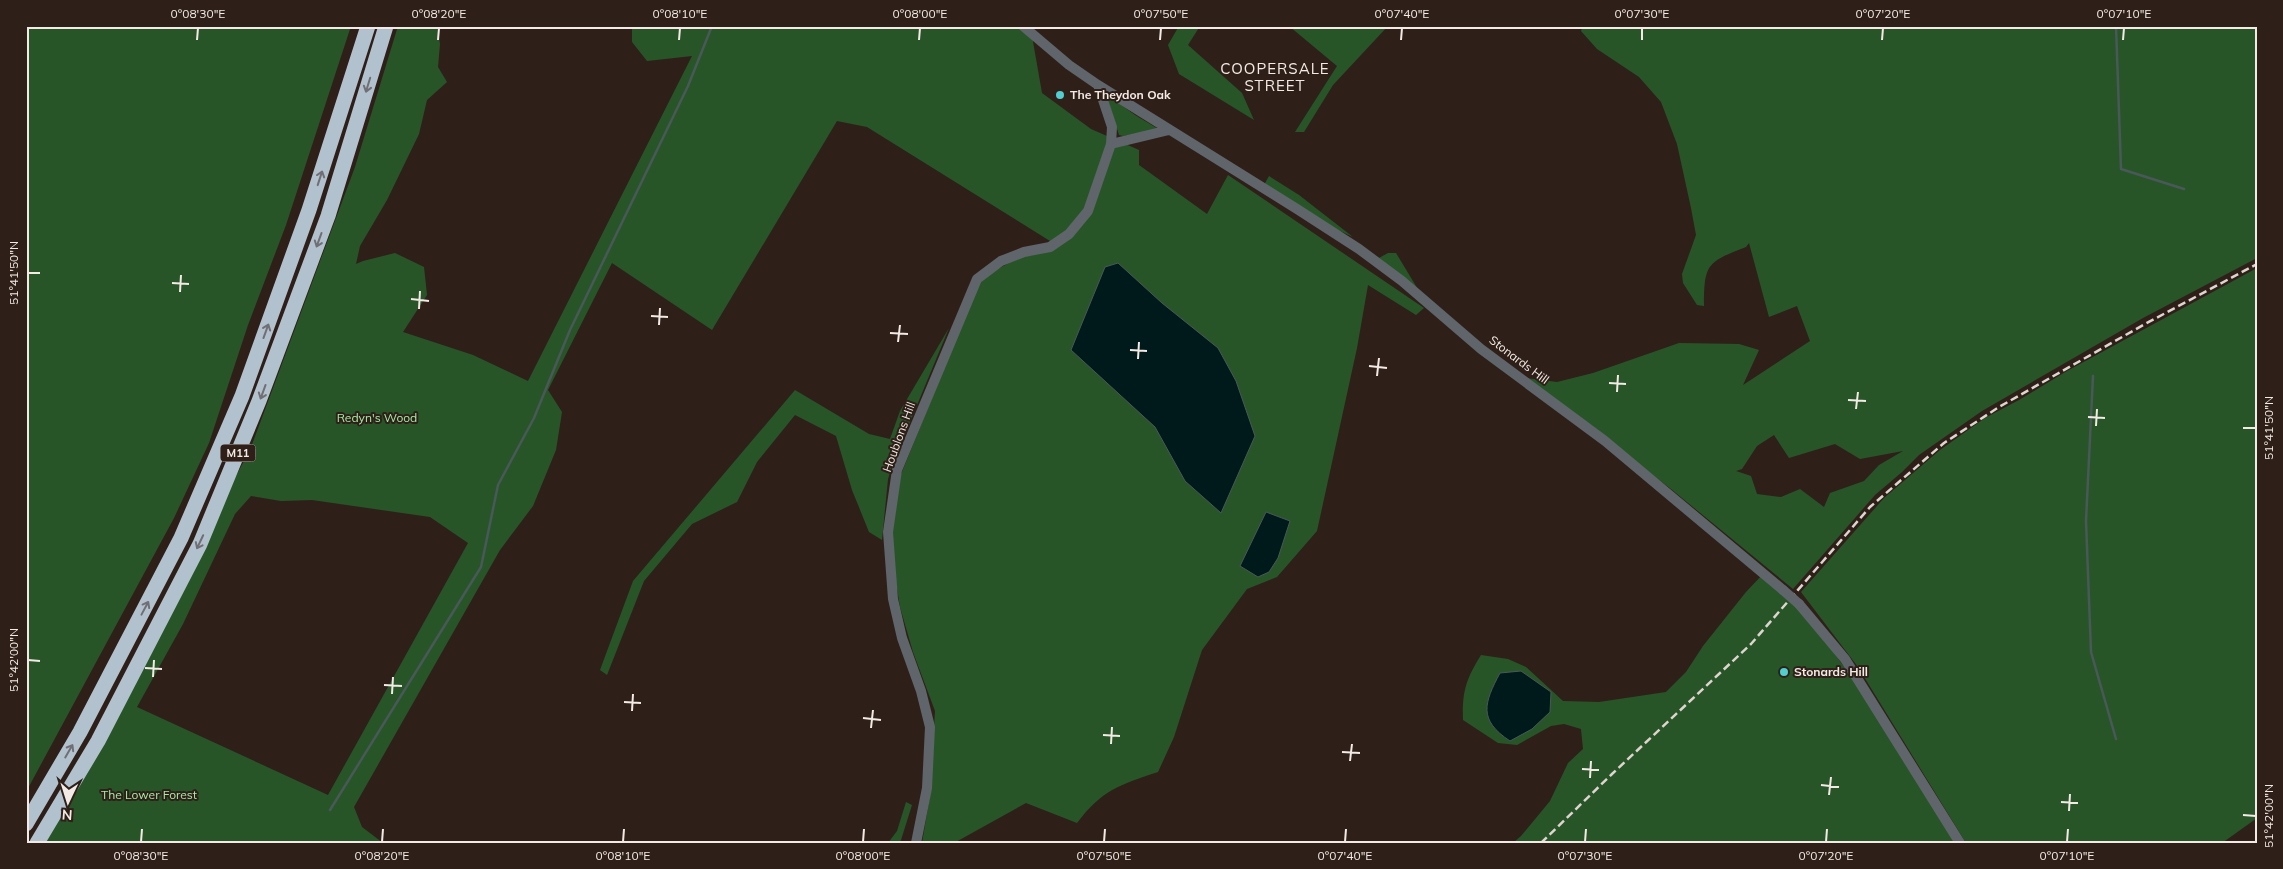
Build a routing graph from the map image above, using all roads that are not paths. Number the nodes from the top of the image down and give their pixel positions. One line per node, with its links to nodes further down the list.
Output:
1 (368, 26): 7 (highway, M11, one-way to 1)
2 (386, 26): 8 (highway, M11, one-way to 8)
3 (1023, 26): 4 (street, Stonards Hill)
4 (1098, 85): 5 (street, Stonards Hill); 6 (street, Houblons Hill)
5 (1169, 130): 6 (street); 10 (street, Stonards Hill, bridge)
6 (1111, 144): 9 (street, Houblons Hill)
7 (26, 824)
8 (38, 843)
9 (916, 843)
10 (1960, 843)

